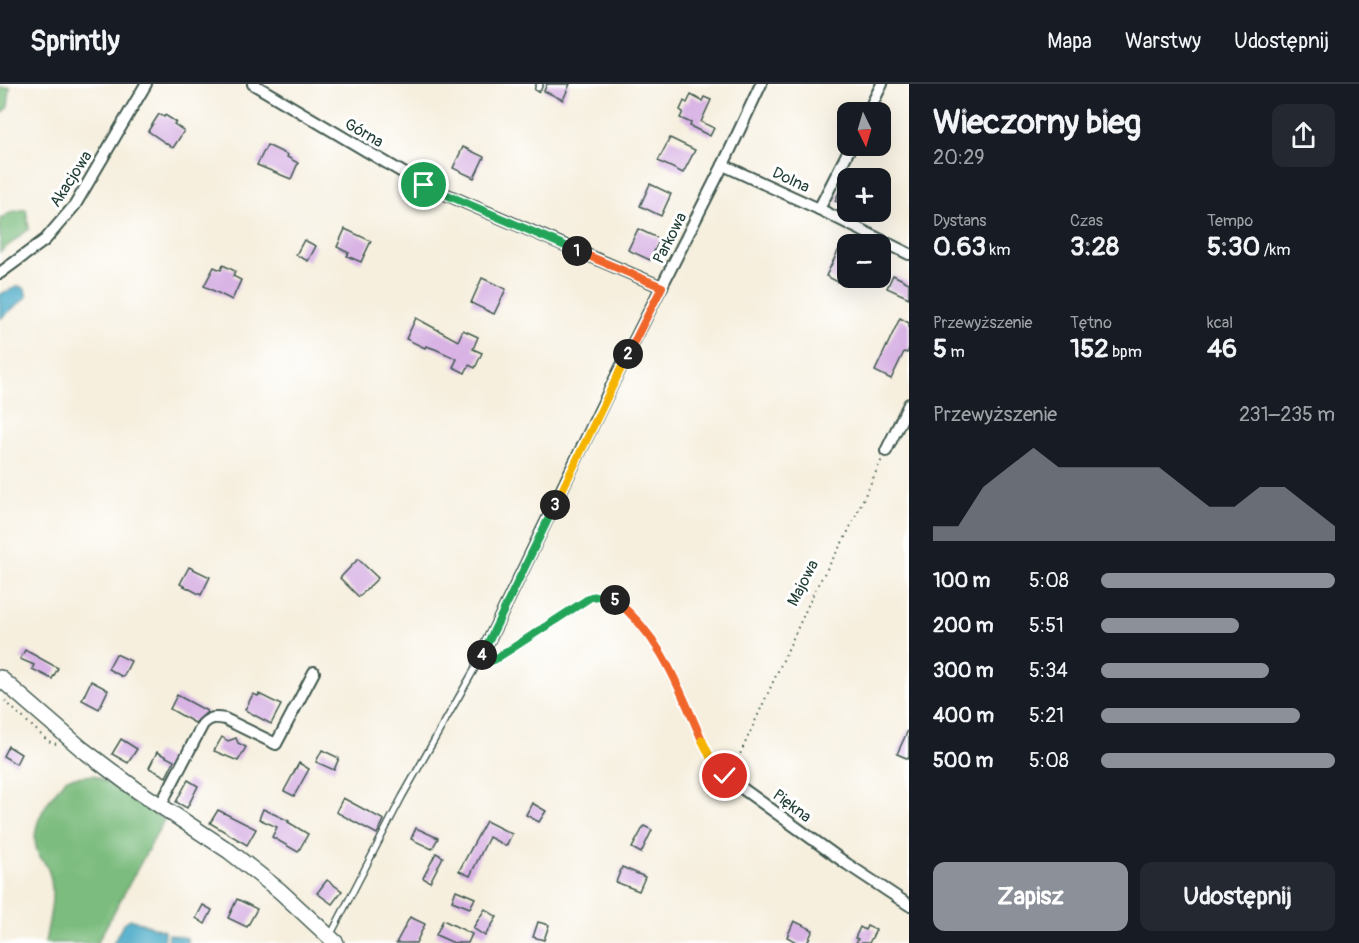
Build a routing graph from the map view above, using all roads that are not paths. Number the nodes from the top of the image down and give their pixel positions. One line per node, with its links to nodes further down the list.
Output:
1 (253, 84): 11 (street, Górna)
2 (761, 84): 7 (street, Parkowa)
3 (882, 84): 5 (street)
4 (144, 85): 10 (street, Akacjowa)
5 (873, 102)
6 (846, 156): 8 (street)
7 (723, 165): 8 (street, Dolna); 11 (street, Parkowa)
8 (819, 209): 9 (street, Dolna)
9 (909, 254)
10 (0, 273)
11 (662, 287): 14 (street, Parkowa)
12 (909, 404): 13 (street)
13 (886, 451)
14 (478, 663): 20 (lane)
15 (314, 672): 18 (street)
16 (0, 678): 18 (street)
17 (725, 776): 19 (street, Piękna)
18 (160, 806): 20 (street)
19 (909, 905)
20 (333, 940)

